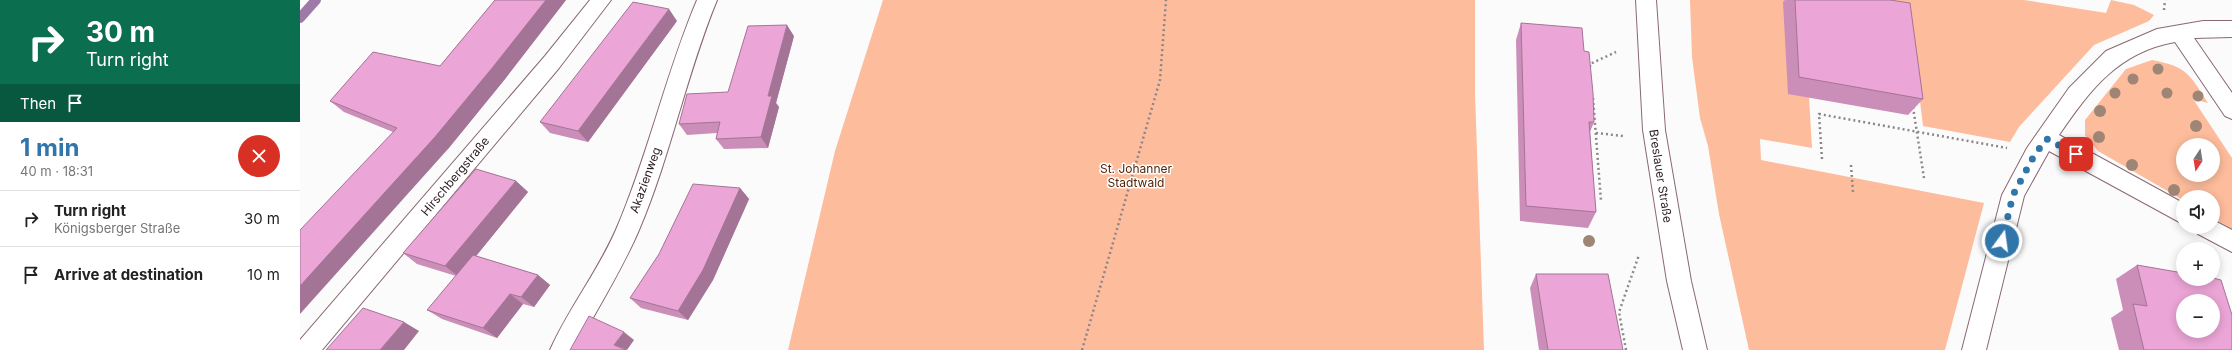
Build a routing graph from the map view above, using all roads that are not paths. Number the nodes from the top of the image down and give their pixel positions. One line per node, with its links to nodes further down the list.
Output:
1 (601, 0): 11 (street, Hirschbergstraße)
2 (707, 0): 12 (street, Akazienweg)
3 (1646, 0): 13 (street, Breslauer Straße)
4 (2232, 29): 5 (street)
5 (2180, 33): 6 (street); 7 (street)
6 (2232, 110)
7 (2041, 147): 8 (street); 14 (street)
8 (2176, 211)
9 (2218, 234): 10 (street)
10 (2232, 242)
11 (307, 350)
12 (562, 350)
13 (1695, 350)
14 (1974, 350)

